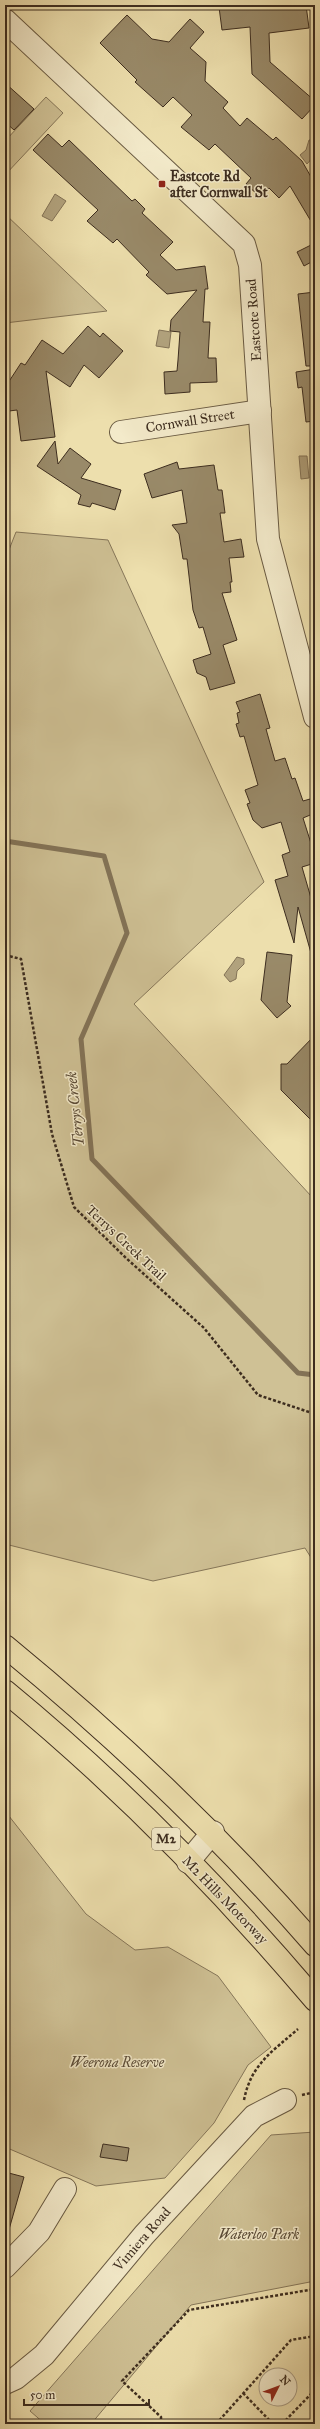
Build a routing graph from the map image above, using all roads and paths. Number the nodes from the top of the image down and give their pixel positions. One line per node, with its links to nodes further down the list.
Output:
1 (5, 20): 2 (street, Eastcote Road)
2 (260, 411): 3 (street, Cornwall Street); 4 (street, Eastcote Road)
3 (121, 432)
4 (315, 717)
5 (5, 954): 6 (path, Terrys Creek Trail)
6 (315, 1414)
7 (5, 1646): 9 (highway, M2)
8 (5, 1691): 10 (highway, M2 Hills Motorway / M2)
9 (212, 1832): 10 (street); 11 (highway, M2)
10 (188, 1862): 12 (highway, M2 Hills Motorway / M2)
11 (315, 1945)
12 (315, 2000)
13 (298, 2029): 15 (path)
14 (285, 2100): 20 (street, Vimiera Road)
15 (243, 2104)
16 (65, 2190): 17 (street)
17 (5, 2267)
18 (315, 2289): 23 (path)
19 (315, 2336): 21 (path)
20 (5, 2383)
21 (243, 2393): 24 (path); 25 (path)
22 (315, 2396): 26 (path)
23 (161, 2424)
24 (216, 2424)
25 (273, 2424)
26 (282, 2424)

